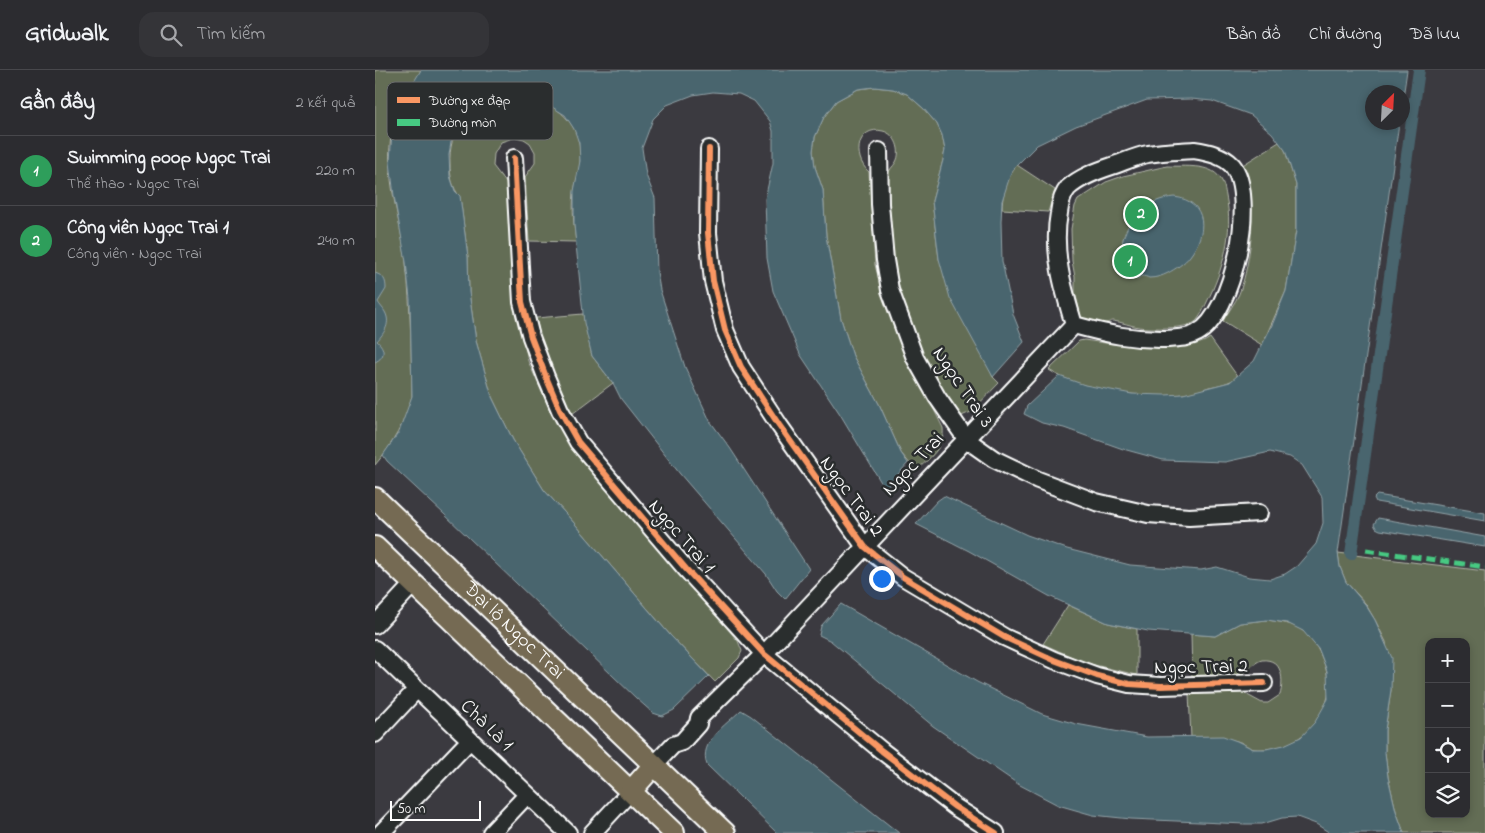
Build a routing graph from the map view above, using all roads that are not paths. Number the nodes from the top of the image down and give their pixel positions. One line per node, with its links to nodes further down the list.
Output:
1 (709, 149): 9 (street, Ngọc Trai 2)
2 (879, 151): 5 (street, Ngọc Trai 3)
3 (514, 158): 13 (street, Ngọc Trai 1)
4 (1074, 325): 4 (street); 5 (street, Ngọc Trai)
5 (967, 440): 7 (street, Ngọc Trai 3); 9 (street, Ngọc Trai)
6 (375, 498): 18 (main road, Đại lộ Ngọc Trai)
7 (1259, 513)
8 (375, 547): 10 (main road, Đại lộ Ngọc Trai)
9 (865, 548): 13 (street, Ngọc Trai); 14 (street, Ngọc Trai 2)
10 (415, 584): 11 (street); 19 (main road, Đại lộ Ngọc Trai)
11 (375, 625)
12 (375, 649): 15 (street, Chà Là 1)
13 (764, 654): 18 (street, Ngọc Trai); 27 (street, Ngọc Trai 1)
14 (1264, 683)
15 (417, 689): 16 (street); 17 (street, Chà Là 1)
16 (375, 734)
17 (470, 740): 20 (street, Chà Là 1); 21 (street)
18 (654, 765): 19 (main road); 26 (main road, Đại lộ Ngọc Trai)
19 (631, 791): 24 (street); 25 (main road, Đại lộ Ngọc Trai)
20 (527, 795): 22 (street); 23 (street, Chà Là 1)
21 (381, 833)
22 (491, 833)
23 (568, 833)
24 (592, 833)
25 (674, 833)
26 (725, 833)
27 (996, 833)

